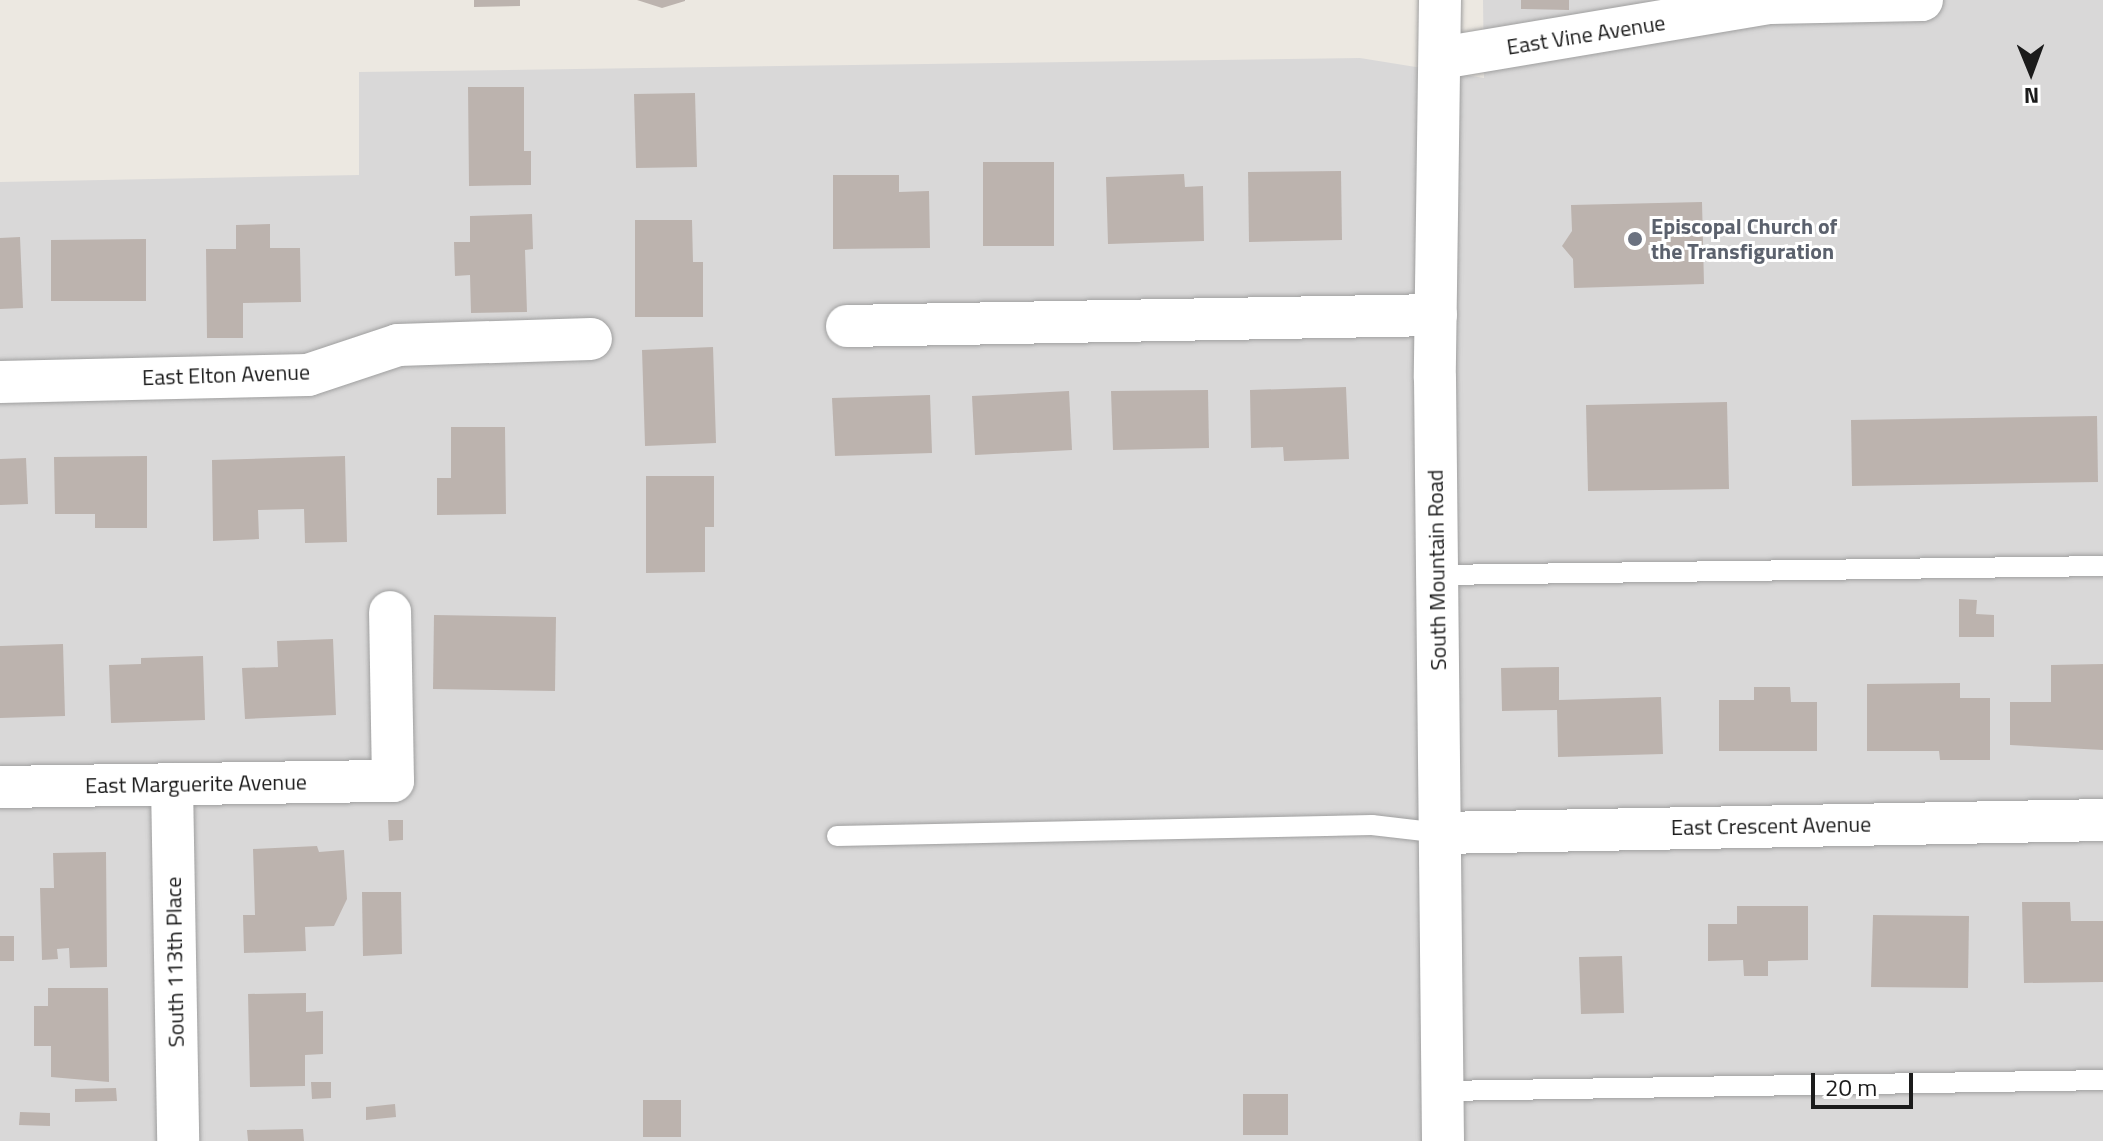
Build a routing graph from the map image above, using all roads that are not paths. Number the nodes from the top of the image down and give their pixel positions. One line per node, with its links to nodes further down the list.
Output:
1 (1440, 0): 3 (street, South Mountain Road)
2 (1922, 0): 3 (street, East Vine Avenue)
3 (1441, 58): 4 (street, South Mountain Road)
4 (1436, 315): 5 (street); 9 (street, South Mountain Road)
5 (847, 326)
6 (591, 339): 7 (street, East Elton Avenue)
7 (0, 382)
8 (2103, 566): 9 (lane)
9 (1437, 575): 14 (street, South Mountain Road)
10 (390, 612): 11 (street, East Marguerite Avenue)
11 (172, 784): 12 (street, East Marguerite Avenue); 18 (street, South 113th Place)
12 (0, 787)
13 (2103, 820): 14 (street, East Crescent Avenue)
14 (1440, 833): 15 (lane); 17 (street, South Mountain Road)
15 (837, 836)
16 (2103, 1080): 17 (lane)
17 (1443, 1091): 19 (street, South Mountain Road)
18 (178, 1141)
19 (1443, 1141)

